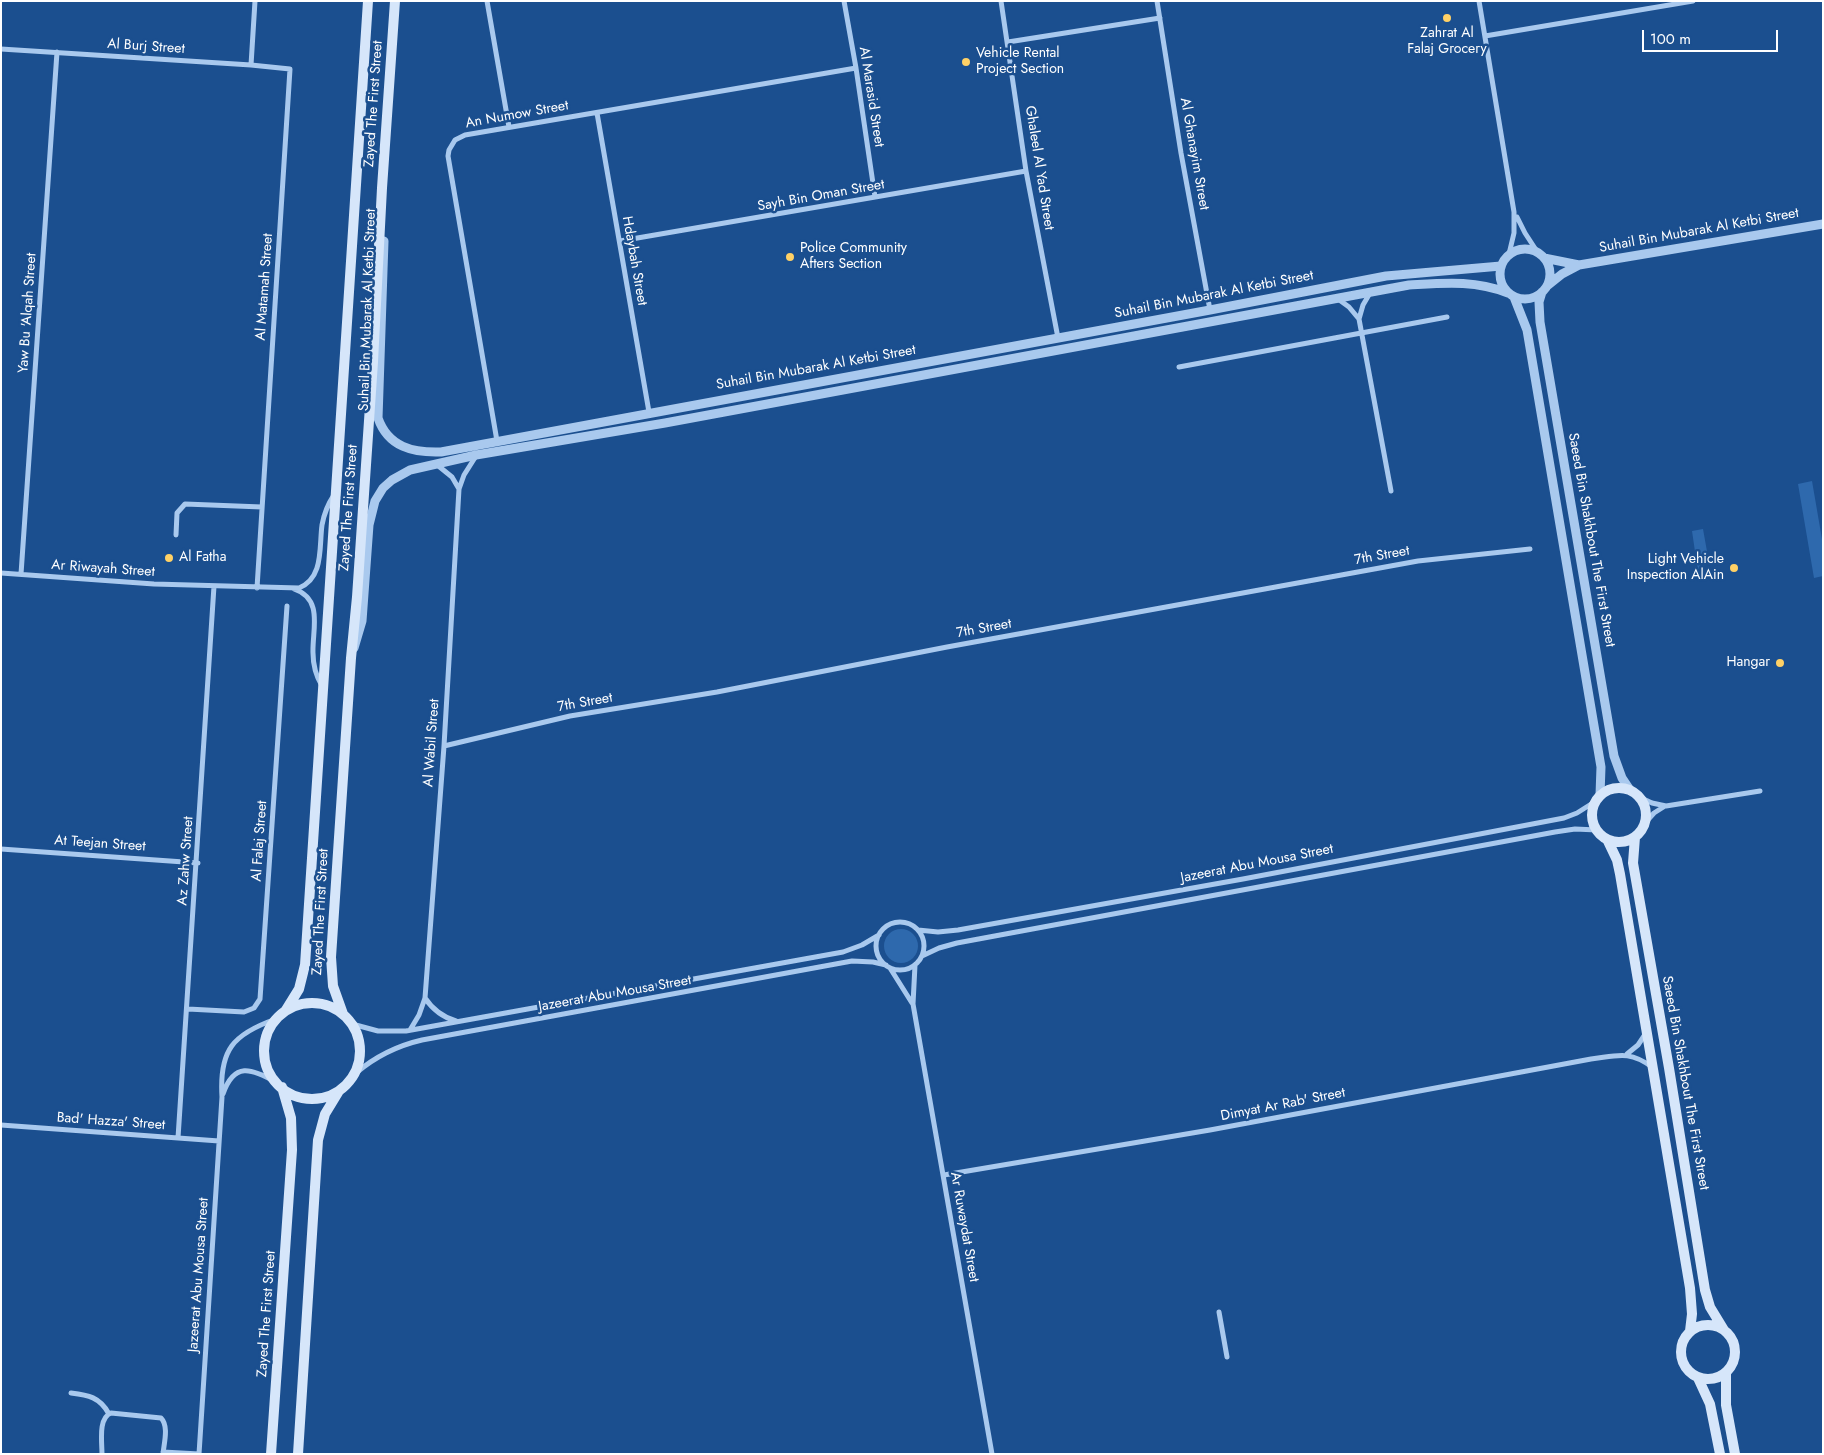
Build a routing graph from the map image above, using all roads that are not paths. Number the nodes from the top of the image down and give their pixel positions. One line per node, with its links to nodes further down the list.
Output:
1 (254, 1): 17 (street)
2 (368, 1): 48 (main road, Zayed The First Street)
3 (395, 1): 11 (main road, Zayed The First Street)
4 (401, 1): 11 (street)
5 (487, 1): 21 (street)
6 (844, 1): 18 (street, Al Marasid Street)
7 (1001, 1): 14 (street, Ghaleel Al Yad Street)
8 (1157, 1): 12 (street, Al Ghanayim Street)
9 (1479, 1): 13 (street)
10 (1693, 1): 13 (street)
11 (394, 16): 23 (main road, Zayed The First Street)
12 (1160, 18): 14 (street); 36 (street, Al Ghanayim Street)
13 (1485, 36): 25 (street)
14 (1008, 42): 22 (street, Ghaleel Al Yad Street)
15 (1, 49): 16 (street, Al Burj Street)
16 (57, 52): 17 (street, Al Burj Street); 53 (street, Yaw Bu 'Alqah Street)
17 (250, 65): 19 (street, Al Burj Street)
18 (856, 68): 20 (street, An Numow Street); 24 (street, Al Marasid Street)
19 (290, 69): 49 (street, Al Matamah Street)
20 (597, 113): 21 (street, An Numow Street); 27 (street, Hdaybah Street)
21 (509, 127): 43 (street, An Numow Street)
22 (1026, 171): 24 (street, Sayh Bin Oman Street); 40 (street, Ghaleel Al Yad Street)
23 (382, 188): 43 (street, Suhail Bin Mubarak Al Ketbi Street); 58 (main road, Zayed The First Street)
24 (875, 197): 27 (street, Sayh Bin Oman Street)
25 (1514, 212): 28 (street); 29 (street)
26 (1823, 224): 30 (street, Suhail Bin Mubarak Al Ketbi Street)
27 (620, 242): 42 (street, Hdaybah Street)
28 (1509, 254): 29 (street); 31 (street)
29 (1541, 255): 30 (street, Suhail Bin Mubarak Al Ketbi Street); 32 (street)
30 (1579, 265): 32 (street, Suhail Bin Mubarak Al Ketbi Street)
31 (1501, 266): 34 (street); 36 (street, Suhail Bin Mubarak Al Ketbi Street)
32 (1545, 289): 34 (street); 61 (street, Saeed Bin Shakhbout The First Street)
33 (1370, 293): 34 (street, Suhail Bin Mubarak Al Ketbi Street); 35 (street, Suhail Bin Mubarak Al Ketbi Street); 38 (street)
34 (1511, 295): 64 (street, Saeed Bin Shakhbout The First Street)
35 (1336, 299): 38 (street); 44 (street, Suhail Bin Mubarak Al Ketbi Street)
36 (1210, 310): 40 (street, Suhail Bin Mubarak Al Ketbi Street)
37 (1446, 316): 39 (street)
38 (1359, 319): 39 (street)
39 (1361, 333): 41 (street); 47 (street)
40 (1058, 338): 42 (street, Suhail Bin Mubarak Al Ketbi Street)
41 (1179, 368)
42 (649, 412): 43 (street, Suhail Bin Mubarak Al Ketbi Street)
43 (497, 441)
44 (476, 455): 45 (street, Suhail Bin Mubarak Al Ketbi Street); 46 (street, Al Wabil Street)
45 (434, 463): 46 (street); 58 (street, Suhail Bin Mubarak Al Ketbi Street)
46 (459, 489): 60 (street, Al Wabil Street)
47 (1392, 491)
48 (335, 494): 56 (street); 59 (main road, Zayed The First Street)
49 (262, 507): 50 (street); 55 (street, Al Matamah Street)
50 (176, 535)
51 (1530, 549): 60 (street, 7th Street)
52 (1, 573): 53 (street, Ar Riwayah Street)
53 (22, 574): 54 (street, Ar Riwayah Street)
54 (214, 586): 55 (street, Ar Riwayah Street); 71 (street, Az Zahw Street)
55 (257, 588): 56 (street, Ar Riwayah Street)
56 (294, 589): 59 (street)
57 (287, 606): 79 (street, Al Falaj Street)
58 (351, 658): 81 (main road, Zayed The First Street)
59 (322, 688): 80 (main road, Zayed The First Street)
60 (444, 746): 77 (street, Al Wabil Street)
61 (1630, 790): 63 (main road); 64 (main road)
62 (1760, 791): 65 (street)
63 (1639, 797): 65 (street); 66 (main road)
64 (1598, 798): 67 (main road); 72 (street, Jazeerat Abu Mousa Street)
65 (1666, 806): 66 (street)
66 (1645, 823): 68 (main road)
67 (1597, 830): 69 (main road); 74 (street, Jazeerat Abu Mousa Street)
68 (1635, 837): 69 (main road); 98 (main road, Saeed Bin Shakhbout The First Street)
69 (1608, 839): 86 (main road, Saeed Bin Shakhbout The First Street)
70 (1, 849): 71 (street, At Teejan Street)
71 (198, 862): 79 (street, Az Zahw Street)
72 (918, 930): 73 (street); 74 (street)
73 (879, 935): 76 (street); 83 (street, Jazeerat Abu Mousa Street)
74 (922, 956): 75 (street)
75 (915, 965): 76 (street); 78 (street, Ar Ruwaydat Street)
76 (888, 966): 78 (street, Ar Ruwaydat Street); 89 (street, Jazeerat Abu Mousa Street)
77 (425, 998): 83 (street); 85 (street, Al Wabil Street)
78 (913, 1004): 96 (street, Ar Ruwaydat Street)
79 (188, 1009): 94 (street, Az Zahw Street)
80 (286, 1010): 81 (main road); 82 (main road)
81 (343, 1014): 84 (main road)
82 (276, 1019): 90 (main road); 92 (street, Jazeerat Abu Mousa Street)
83 (458, 1022): 85 (street, Jazeerat Abu Mousa Street)
84 (352, 1024): 85 (street, Jazeerat Abu Mousa Street); 89 (main road)
85 (410, 1030)
86 (1646, 1032): 87 (street); 88 (main road, Saeed Bin Shakhbout The First Street)
87 (1626, 1054): 88 (street); 96 (street, Dimyat Ar Rab' Street)
88 (1652, 1067): 99 (main road, Saeed Bin Shakhbout The First Street)
89 (356, 1073): 91 (main road)
90 (279, 1084): 91 (main road); 92 (street, Jazeerat Abu Mousa Street); 108 (main road, Zayed The First Street)
91 (339, 1091): 109 (main road)
92 (222, 1097): 95 (street, Jazeerat Abu Mousa Street)
93 (1, 1126): 94 (street, Bad' Hazza' Street)
94 (178, 1138): 95 (street, Bad' Hazza' Street)
95 (219, 1141): 107 (street, Jazeerat Abu Mousa Street)
96 (944, 1175): 110 (street, Ar Ruwaydat Street)
97 (1220, 1312): 100 (street)
98 (1724, 1330): 99 (main road); 101 (main road)
99 (1690, 1331): 102 (main road)
100 (1227, 1357)
101 (1726, 1373): 102 (main road); 112 (main road)
102 (1698, 1378): 111 (main road)
103 (71, 1393): 104 (street)
104 (109, 1414): 105 (street); 106 (street)
105 (163, 1453): 107 (street)
106 (102, 1454)
107 (200, 1454)
108 (271, 1454)
109 (298, 1454)
110 (992, 1454)
111 (1720, 1454)
112 (1735, 1454)

